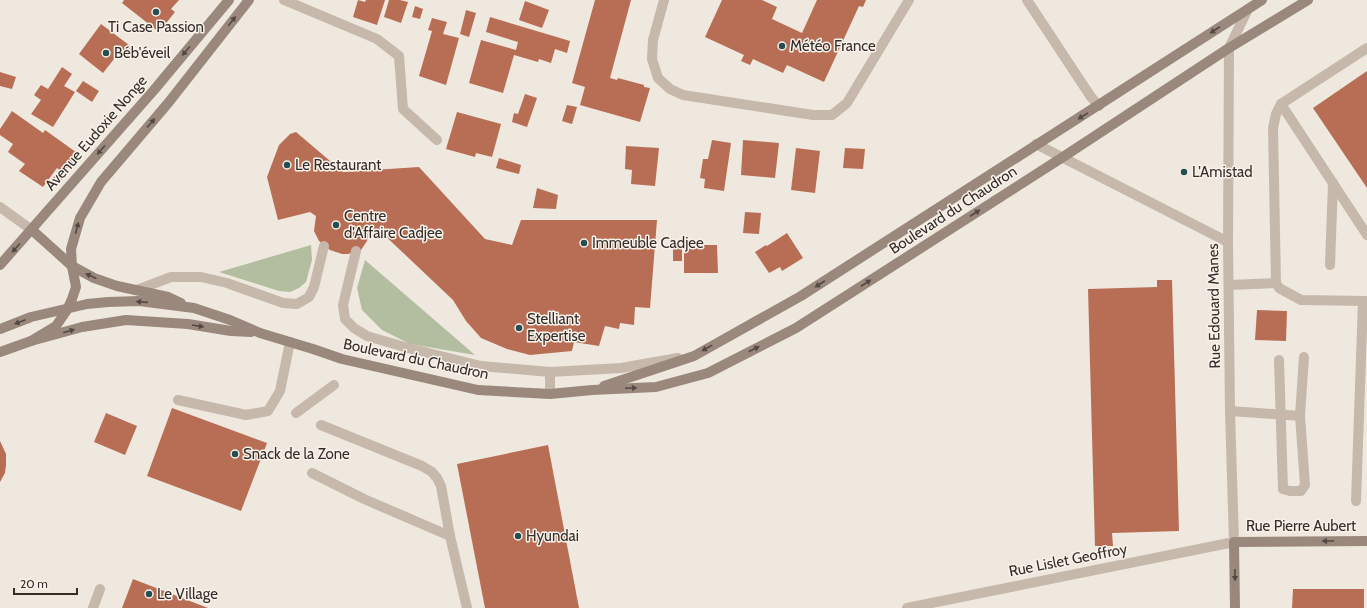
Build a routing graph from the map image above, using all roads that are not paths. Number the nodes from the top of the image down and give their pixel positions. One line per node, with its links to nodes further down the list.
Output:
1 (229, 0): 19 (main road, Avenue Eudoxie Nonge, one-way to 19)
2 (249, 0): 26 (main road, one-way to 2)
3 (284, 0): 14 (street)
4 (664, 0): 5 (street)
5 (909, 0)
6 (1028, 0): 13 (street)
7 (1262, 0): 9 (main road, Boulevard du Chaudron)
8 (1308, 0): 10 (main road, Boulevard du Chaudron)
9 (1248, 9): 10 (street, Rue Edouard Manes); 13 (main road, Boulevard du Chaudron, one-way to 13)
10 (1229, 48): 16 (main road, Boulevard du Chaudron); 21 (street, Rue Edouard Manes)
11 (1367, 48): 12 (street)
12 (1281, 104): 17 (street); 27 (street)
13 (1099, 106): 15 (main road, Boulevard du Chaudron, one-way to 15)
14 (436, 140)
15 (1036, 144): 16 (street); 38 (main road, Boulevard du Chaudron, one-way to 38)
16 (1063, 157): 21 (street); 43 (main road, Boulevard du Chaudron, one-way to 16)
17 (1333, 183): 20 (street); 25 (street)
18 (0, 207): 19 (street)
19 (32, 230): 24 (main road, Avenue Eudoxie Nonge, one-way to 24); 26 (main road)
20 (1367, 235)
21 (1228, 242): 28 (street, Rue Edouard Manes)
22 (324, 246): 29 (street)
23 (356, 251): 41 (street)
24 (0, 265)
25 (1330, 265)
26 (72, 266): 29 (main road, one-way to 26); 32 (main road)
27 (1276, 283): 28 (street); 30 (street)
28 (1229, 285): 46 (street, Rue Edouard Manes)
29 (137, 290): 31 (main road)
30 (1365, 301): 52 (street)
31 (194, 308): 32 (main road, Boulevard du Chaudron, one-way to 32); 34 (main road, Boulevard du Chaudron)
32 (67, 310): 33 (main road, Boulevard du Chaudron, one-way to 33); 35 (main road)
33 (0, 329)
34 (260, 333): 35 (main road, Boulevard du Chaudron, one-way to 34); 36 (main road, Boulevard du Chaudron)
35 (31, 341): 37 (main road, Boulevard du Chaudron)
36 (290, 342): 44 (main road, Boulevard du Chaudron); 45 (street)
37 (0, 352)
38 (694, 356): 41 (street); 43 (main road, Boulevard du Chaudron)
39 (1304, 357): 49 (street)
40 (1279, 360): 48 (street)
41 (550, 372): 44 (street)
42 (334, 385): 47 (street)
43 (592, 390): 44 (main road, Boulevard du Chaudron)
44 (550, 394)
45 (178, 400)
46 (1230, 411): 48 (street); 55 (street, Rue Edouard Manes)
47 (296, 413)
48 (1280, 415): 49 (street); 49 (street)
49 (1300, 416)
50 (321, 425): 53 (street)
51 (312, 474): 53 (street)
52 (1356, 500)
53 (450, 536): 58 (street)
54 (1367, 541): 55 (main road, Rue Pierre Aubert, one-way to 55)
55 (1234, 542): 59 (street, Rue Lislet Geoffroy); 60 (main road, Rue Edouard Manes, one-way to 60)
56 (100, 589): 57 (street)
57 (93, 608)
58 (467, 608)
59 (907, 608)
60 (1235, 608)

